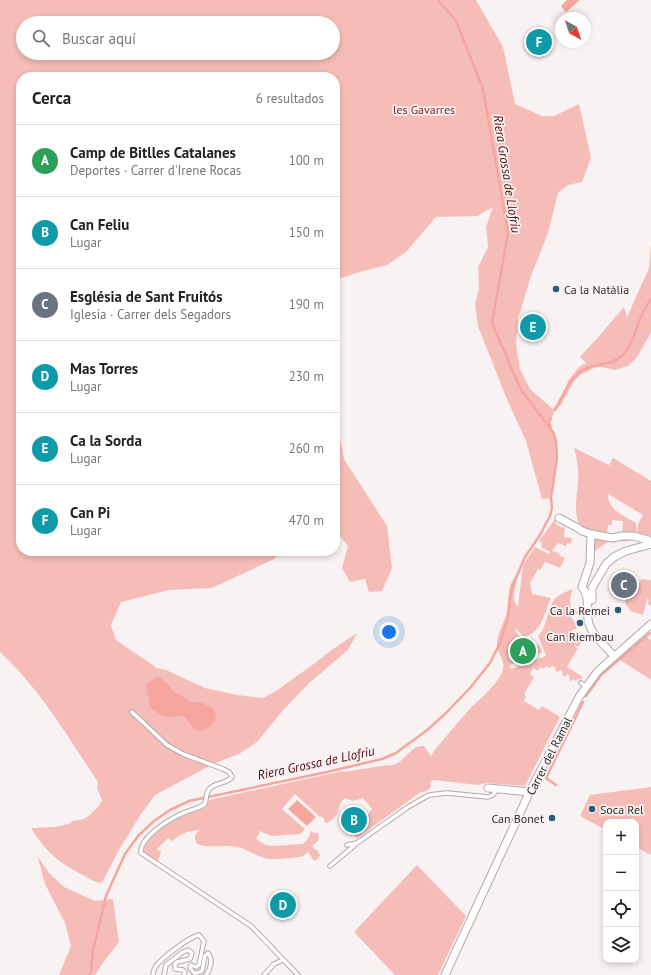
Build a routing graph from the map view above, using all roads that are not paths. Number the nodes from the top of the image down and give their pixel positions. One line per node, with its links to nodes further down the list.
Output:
1 (559, 518): 2 (street)
2 (591, 534): 3 (street); 4 (street)
3 (651, 544): 4 (street)
4 (589, 613): 6 (street)
5 (651, 624): 6 (street, Carrer del Ramal)
6 (614, 656): 10 (street, Carrer del Ramal)
7 (132, 712): 14 (lane)
8 (488, 788): 9 (street)
9 (497, 789): 10 (street); 11 (lane)
10 (530, 792): 21 (street, Carrer del Ramal)
11 (357, 843): 12 (lane); 13 (lane)
12 (347, 845)
13 (330, 866)
14 (283, 960): 19 (lane); 20 (lane)
15 (152, 975): 18 (lane)
16 (164, 975): 17 (lane)
17 (184, 975)
18 (206, 975)
19 (264, 975)
20 (298, 975)
21 (445, 975)

